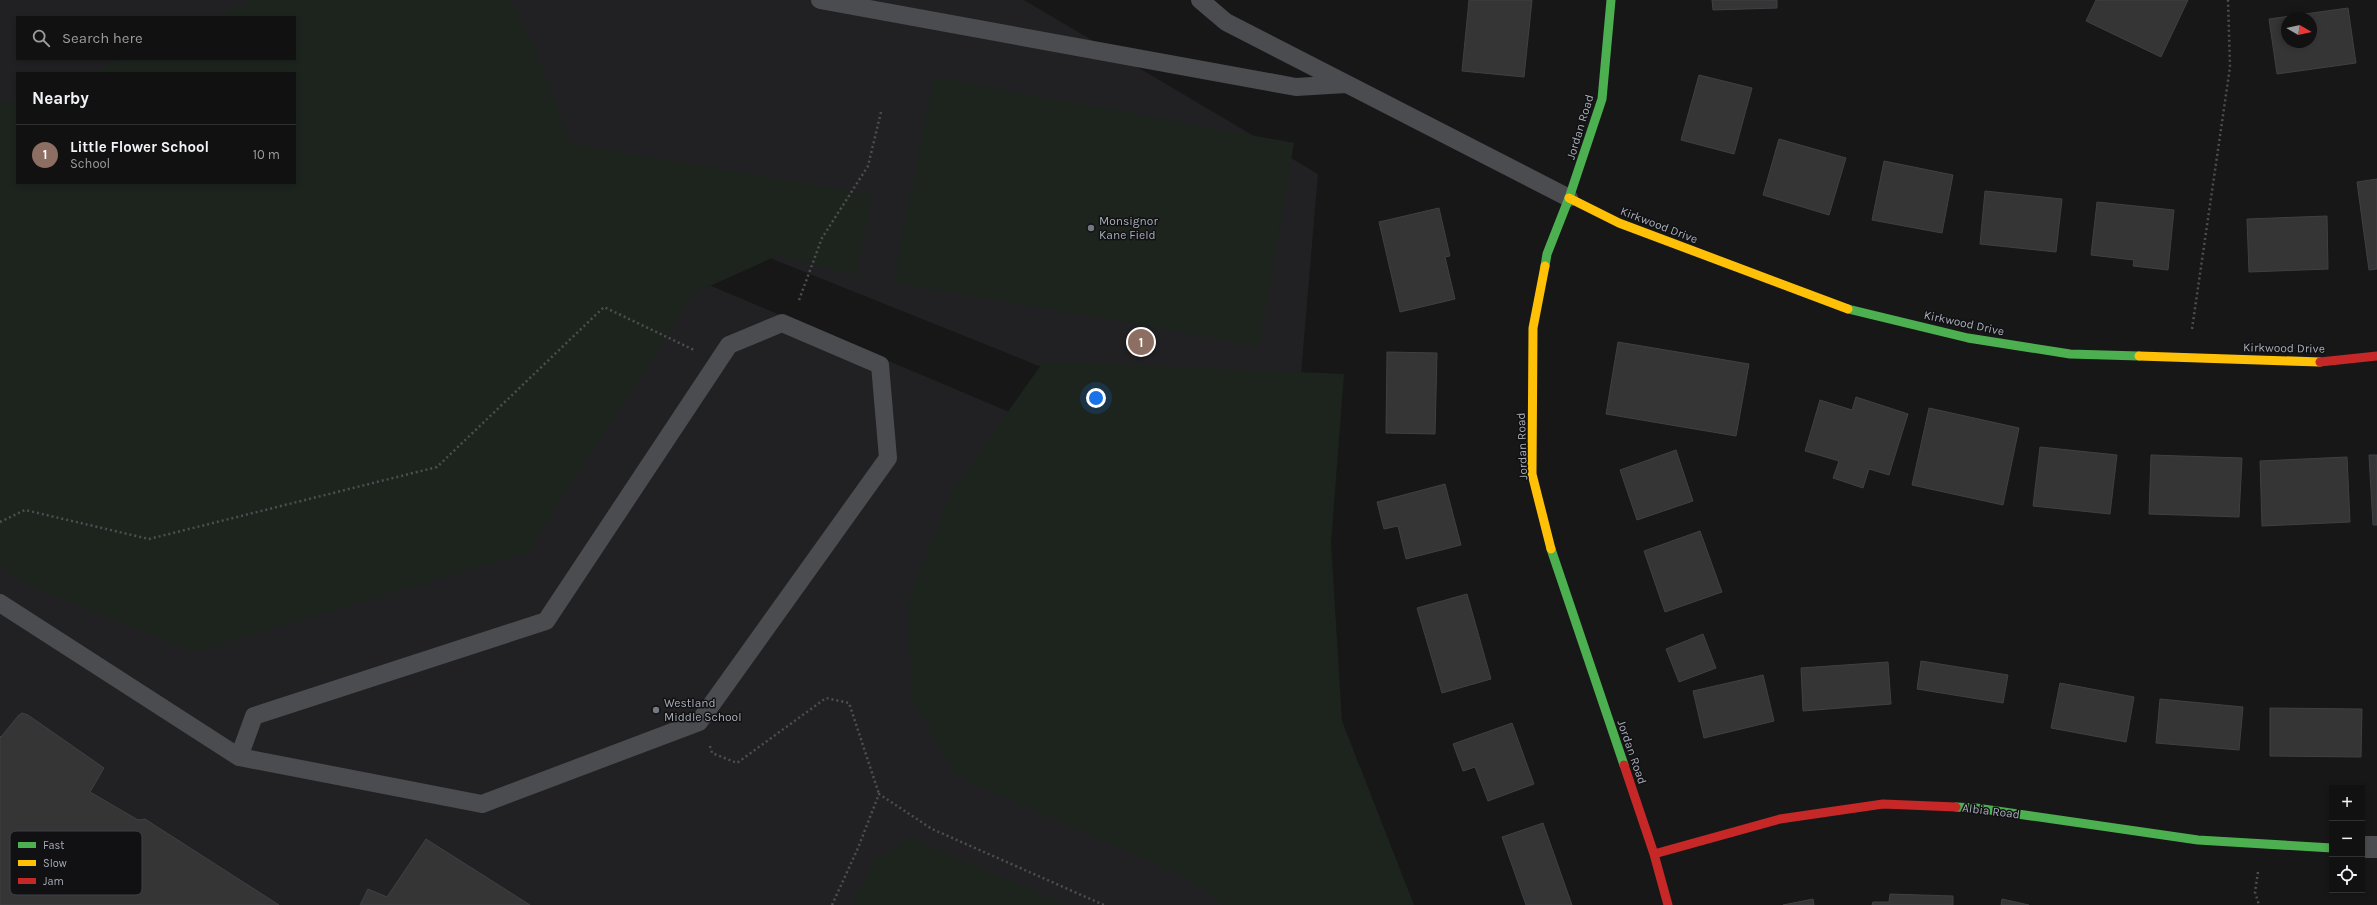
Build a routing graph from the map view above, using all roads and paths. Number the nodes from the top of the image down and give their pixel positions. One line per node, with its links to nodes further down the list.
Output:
1 (820, 0): 5 (lane)
2 (1200, 0): 5 (lane)
3 (1611, 0): 7 (street, Jordan Road)
4 (2228, 0): 10 (path)
5 (1346, 84): 7 (lane)
6 (881, 112): 8 (path)
7 (1569, 198): 10 (street, Kirkwood Drive); 20 (street, Jordan Road)
8 (782, 323): 11 (lane); 14 (lane)
9 (2377, 356): 10 (street, Kirkwood Drive)
10 (2188, 358)
11 (718, 361): 12 (path); 15 (lane)
12 (0, 522)
13 (0, 604): 15 (lane)
14 (699, 722): 15 (lane); 16 (path)
15 (239, 757)
16 (879, 794): 21 (path); 22 (path)
17 (2377, 847): 19 (street)
18 (2329, 848): 20 (street, Albia Road)
19 (2365, 848)
20 (1654, 854): 23 (street, Jordan Road)
21 (832, 905)
22 (1104, 905)
23 (1668, 905)

